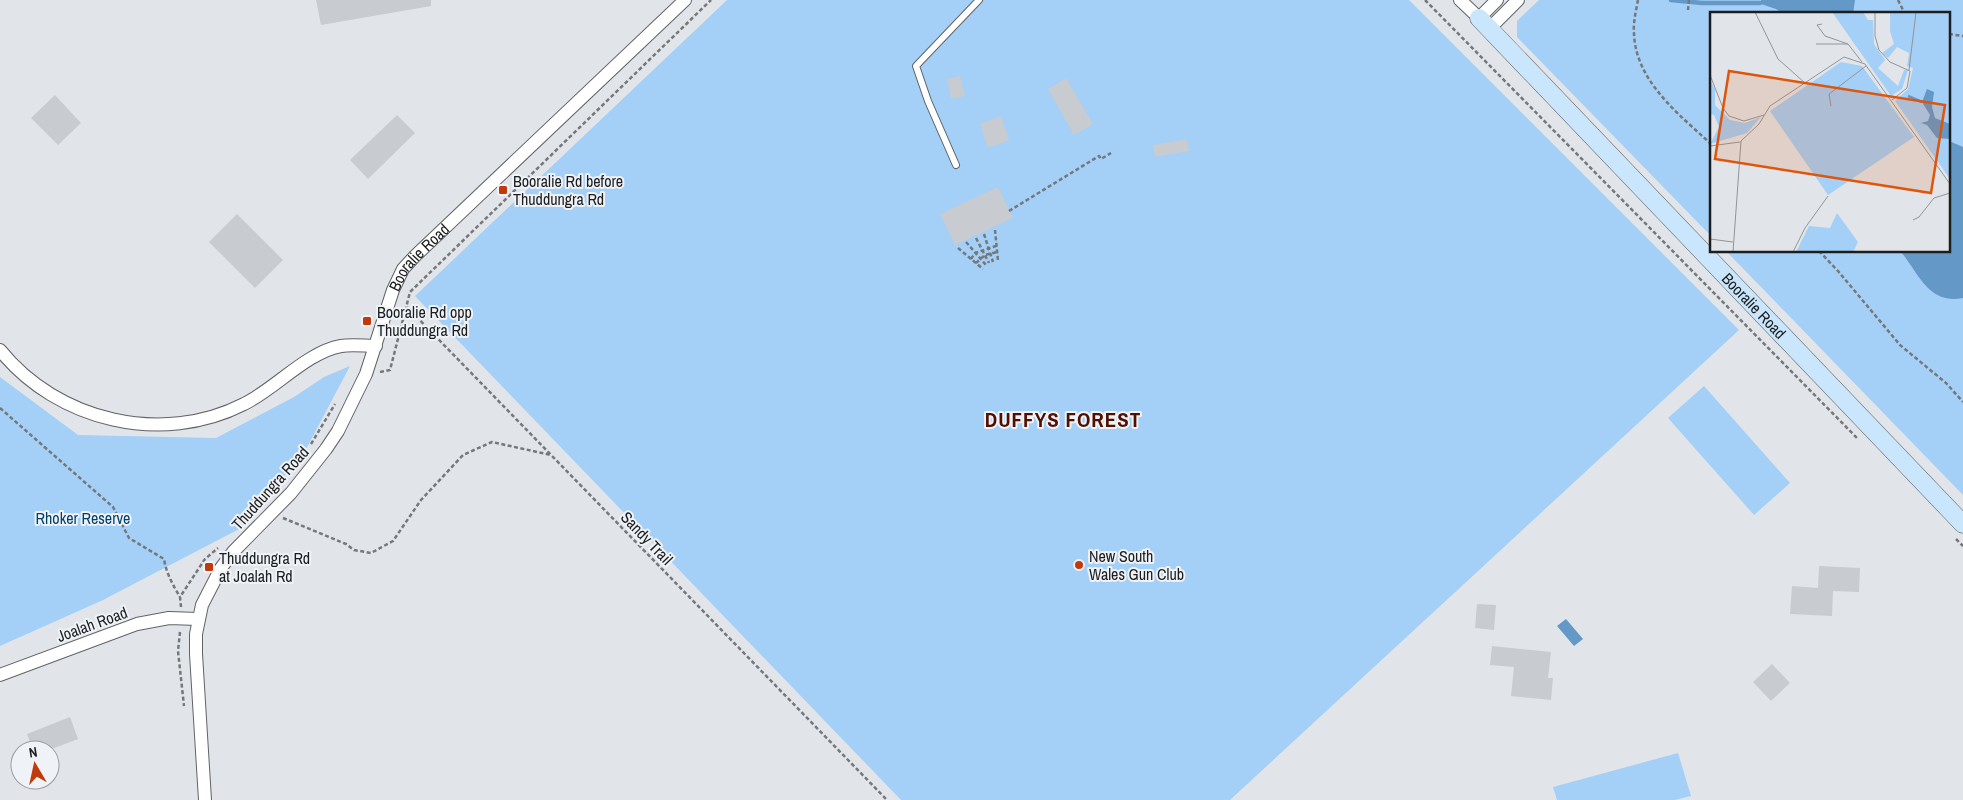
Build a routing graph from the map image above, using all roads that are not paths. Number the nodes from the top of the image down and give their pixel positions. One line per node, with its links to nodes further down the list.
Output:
1 (685, 0): 8 (street, Booralie Road)
2 (979, 0): 7 (lane)
3 (1460, 0): 6 (street, Booralie Road)
4 (1497, 0): 6 (street)
5 (1518, 0): 6 (street)
6 (1484, 23): 10 (street, Booralie Road)
7 (956, 165)
8 (376, 346): 9 (street); 11 (street, Thuddungra Road)
9 (0, 350)
10 (1960, 531)
11 (198, 619): 12 (street, Joalah Road); 13 (street, Thuddungra Road)
12 (0, 675)
13 (205, 800)

